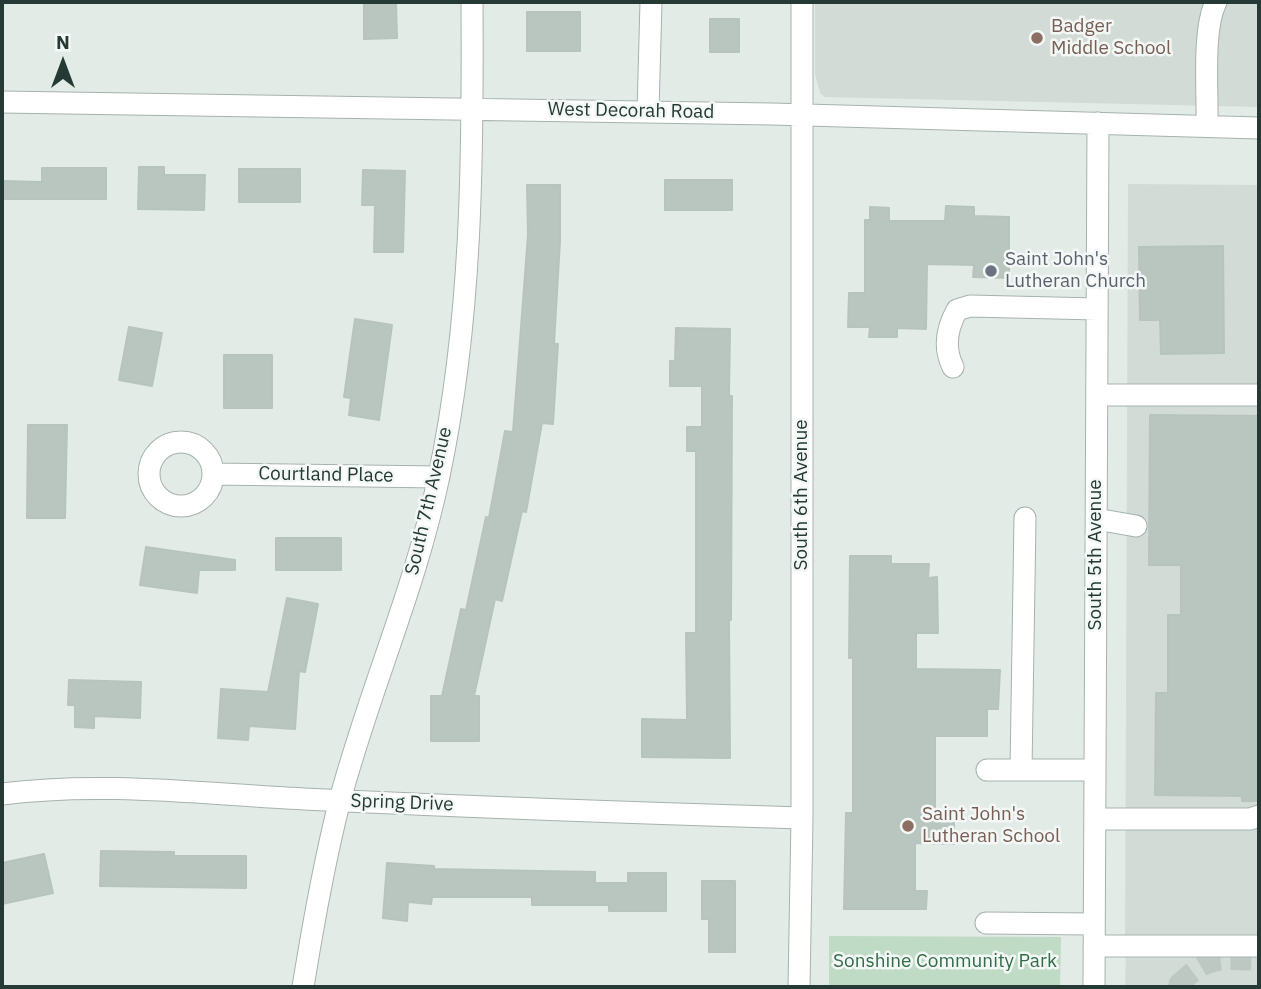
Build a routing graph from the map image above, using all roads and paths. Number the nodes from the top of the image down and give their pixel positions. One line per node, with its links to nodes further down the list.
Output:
1 (472, 2): 6 (street, South 7th Avenue)
2 (651, 2): 7 (street)
3 (802, 2): 8 (street, South 6th Avenue)
4 (1216, 2): 10 (street)
5 (2, 102): 6 (street, West Decorah Road)
6 (472, 109): 7 (street, West Decorah Road); 17 (street, South 7th Avenue)
7 (648, 112): 8 (street, West Decorah Road)
8 (803, 115): 9 (street, West Decorah Road); 27 (street, South 6th Avenue)
9 (1098, 123): 10 (street, West Decorah Road); 12 (street, South 5th Avenue)
10 (1207, 126): 11 (street, West Decorah Road)
11 (1259, 128)
12 (1097, 309): 13 (street); 15 (street, South 5th Avenue)
13 (953, 367)
14 (1259, 395): 15 (street)
15 (1097, 396): 19 (street, South 5th Avenue)
16 (213, 474): 17 (street, Courtland Place)
17 (439, 477): 25 (street, South 7th Avenue)
18 (1025, 518): 22 (street)
19 (1096, 519): 20 (street); 23 (street, South 5th Avenue)
20 (1136, 526)
21 (987, 770): 22 (street)
22 (1021, 770): 23 (street)
23 (1095, 770): 28 (street, South 5th Avenue)
24 (2, 794): 25 (street, Spring Drive)
25 (340, 800): 27 (street, Spring Drive); 33 (street, South 7th Avenue)
26 (1259, 816): 28 (street)
27 (802, 818): 34 (street, South 6th Avenue)
28 (1095, 819): 30 (street, South 5th Avenue)
29 (986, 923): 30 (street)
30 (1094, 924): 31 (street, South 5th Avenue)
31 (1094, 946): 32 (street); 35 (street, South 5th Avenue)
32 (1259, 946)
33 (303, 987)
34 (799, 987)
35 (1094, 987)

